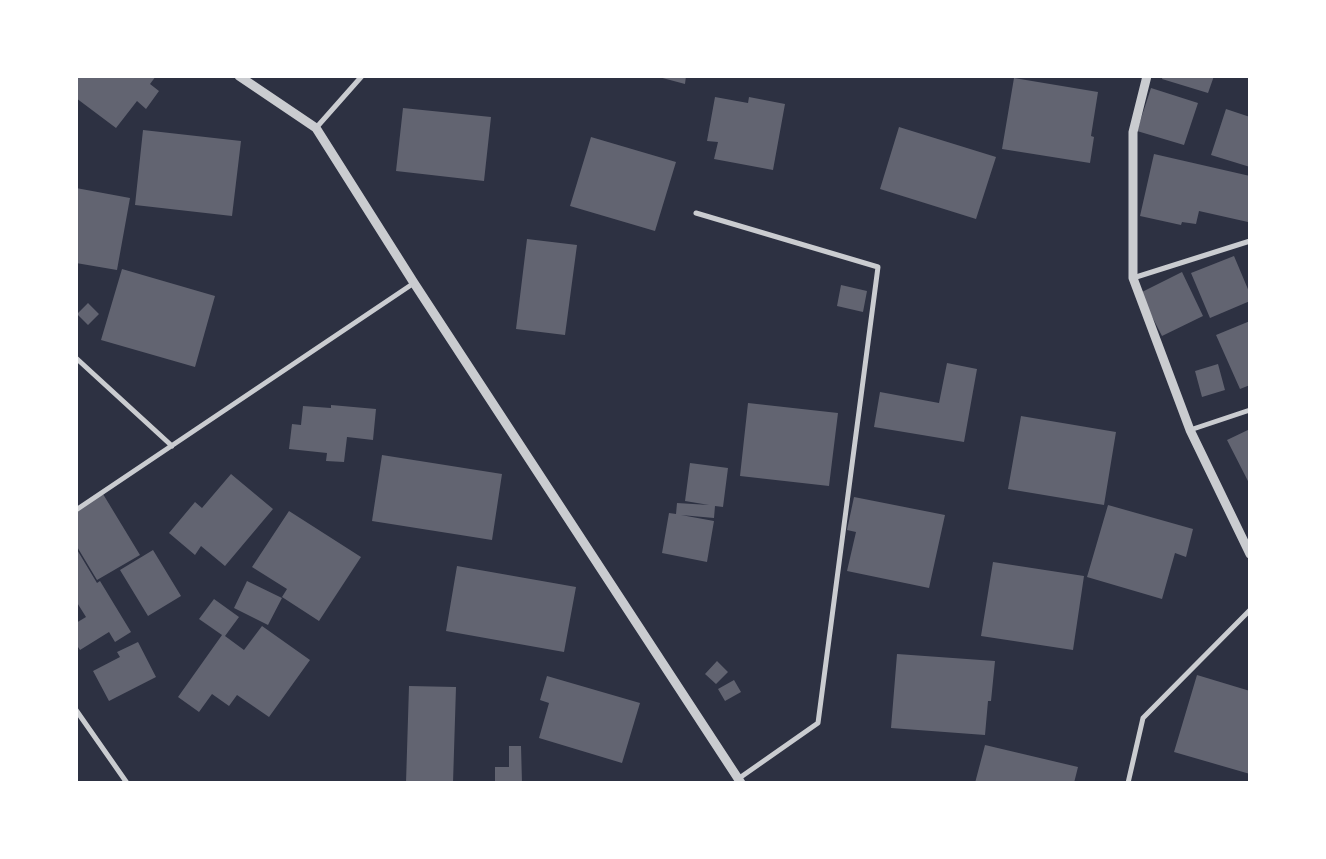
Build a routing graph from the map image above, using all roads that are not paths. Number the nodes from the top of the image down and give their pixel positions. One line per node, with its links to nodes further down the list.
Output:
1 (239, 76): 4 (street)
2 (362, 76): 4 (street)
3 (1147, 76): 7 (street)
4 (316, 128): 8 (street)
5 (696, 213): 17 (street)
6 (1250, 241): 7 (street)
7 (1133, 278): 11 (street)
8 (414, 283): 12 (street); 17 (street)
9 (76, 358): 12 (street)
10 (1250, 410): 11 (street)
11 (1190, 430): 14 (street)
12 (172, 446): 13 (street)
13 (76, 510)
14 (1250, 554)
15 (1250, 610): 19 (street)
16 (76, 710): 18 (street)
17 (739, 781)
18 (127, 783)
19 (1128, 783)

